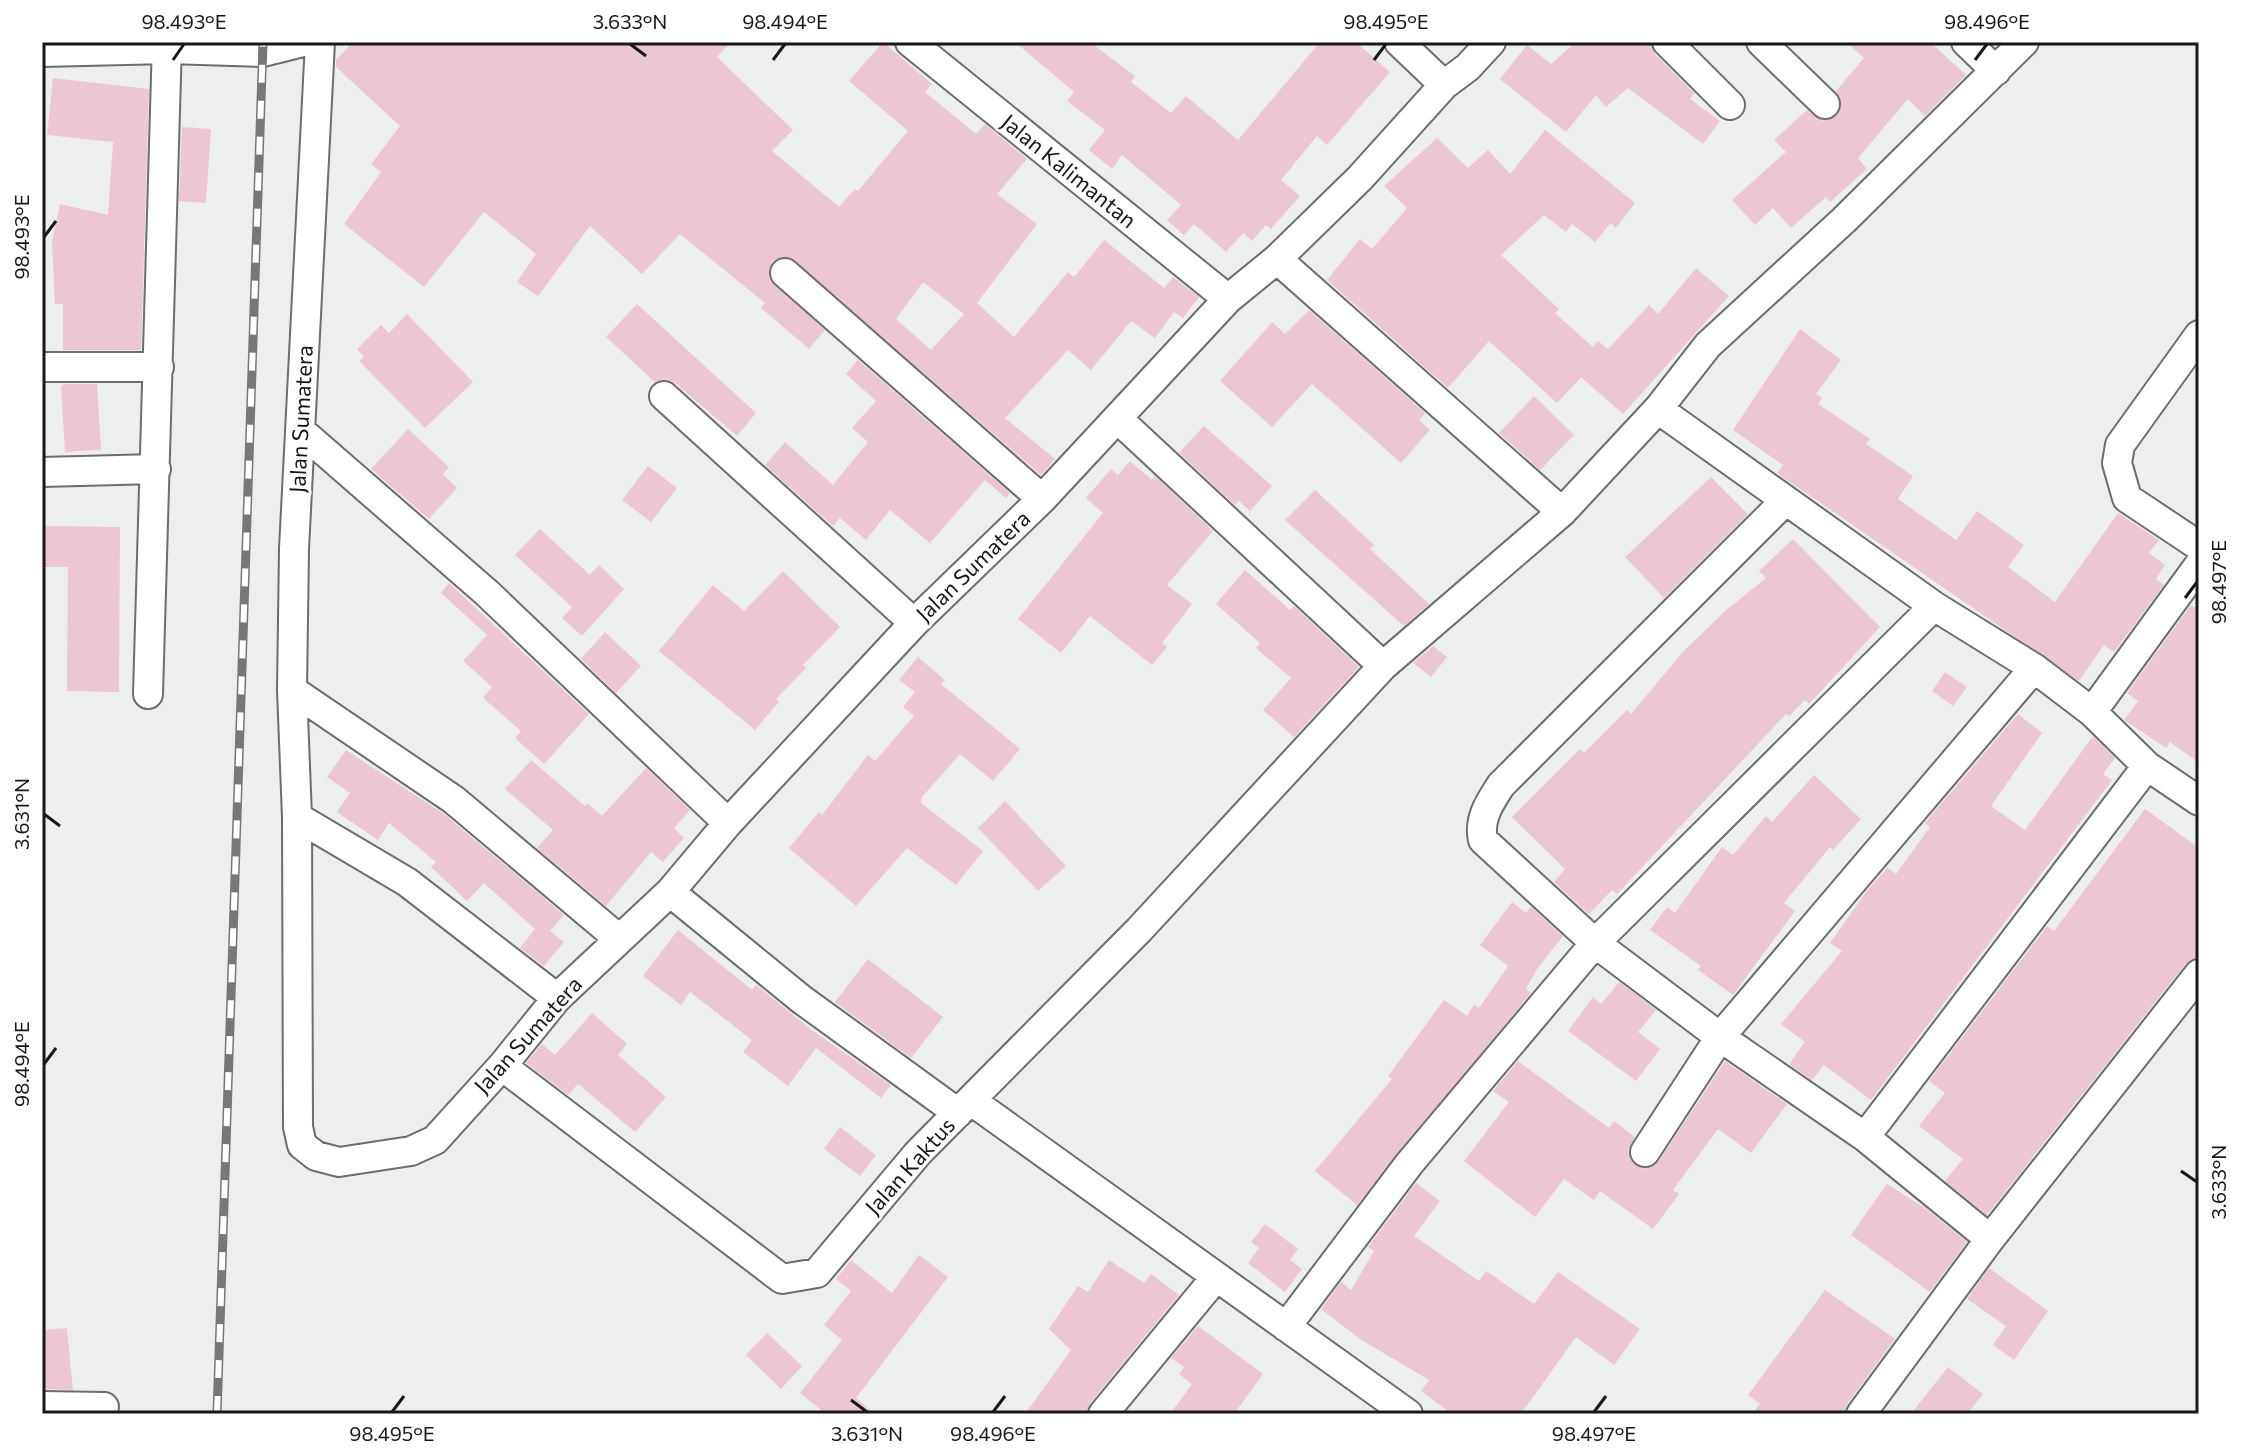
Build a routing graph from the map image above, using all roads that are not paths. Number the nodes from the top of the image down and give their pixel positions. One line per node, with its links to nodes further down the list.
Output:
1 (303, 42): 10 (street)
2 (320, 42): 25 (street, Jalan Sumatera)
3 (910, 42): 18 (street, Jalan Kalimantan)
4 (1399, 42): 13 (street)
5 (1491, 42): 13 (street, Jalan Sumatera)
6 (1667, 42): 15 (street)
7 (1761, 42): 14 (street)
8 (1966, 42): 12 (street)
9 (2024, 42): 12 (street)
10 (168, 45): 11 (street); 21 (street)
11 (42, 52)
12 (1996, 71): 23 (street)
13 (1444, 85): 16 (street, Jalan Sumatera)
14 (1825, 104)
15 (1730, 105)
16 (1277, 259): 18 (street, Jalan Sumatera); 30 (street)
17 (785, 273): 28 (street)
18 (1228, 299): 24 (street, Jalan Sumatera)
19 (2199, 335): 31 (street)
20 (42, 367): 21 (street)
21 (159, 367): 26 (street)
22 (664, 396): 34 (street)
23 (1658, 409): 29 (street); 30 (street)
24 (1118, 419): 28 (street, Jalan Sumatera); 35 (street)
25 (301, 431): 37 (street, Jalan Sumatera); 43 (street)
26 (156, 469): 27 (street); 38 (street)
27 (42, 472)
28 (1042, 499): 34 (street, Jalan Sumatera)
29 (1785, 501): 33 (street); 46 (street)
30 (1562, 512): 35 (street)
31 (2199, 546)
32 (2199, 565): 39 (street)
33 (1934, 606): 36 (street); 46 (street)
34 (914, 623): 43 (street, Jalan Sumatera)
35 (1383, 666): 51 (street)
36 (2034, 668): 39 (street); 49 (street)
37 (292, 690): 42 (street, Jalan Sumatera); 45 (street)
38 (148, 694)
39 (2092, 712): 40 (street)
40 (2147, 766): 41 (street); 52 (street)
41 (2199, 801)
42 (297, 817): 48 (street); 50 (street, Jalan Sumatera)
43 (728, 823): 44 (street, Jalan Sumatera)
44 (670, 892): 45 (street, Jalan Sumatera); 51 (street)
45 (619, 939): 48 (street, Jalan Sumatera)
46 (1595, 943): 49 (street); 56 (street)
47 (2199, 974): 54 (street)
48 (557, 998): 50 (street, Jalan Sumatera)
49 (1720, 1037): 52 (street); 53 (street)
50 (502, 1066): 51 (street, Jalan Kaktus)
51 (965, 1107): 55 (street, Jalan Kaktus)
52 (1865, 1137): 54 (street)
53 (1645, 1152)
54 (1990, 1239): 62 (street)
55 (1216, 1277): 56 (street, Jalan Kaktus); 60 (street)
56 (1286, 1327): 57 (street, Jalan Kaktus)
57 (1377, 1405): 61 (street, Jalan Kaktus)
58 (42, 1406): 59 (street)
59 (104, 1407)
60 (1103, 1414)
61 (1408, 1414)
62 (1861, 1414)

